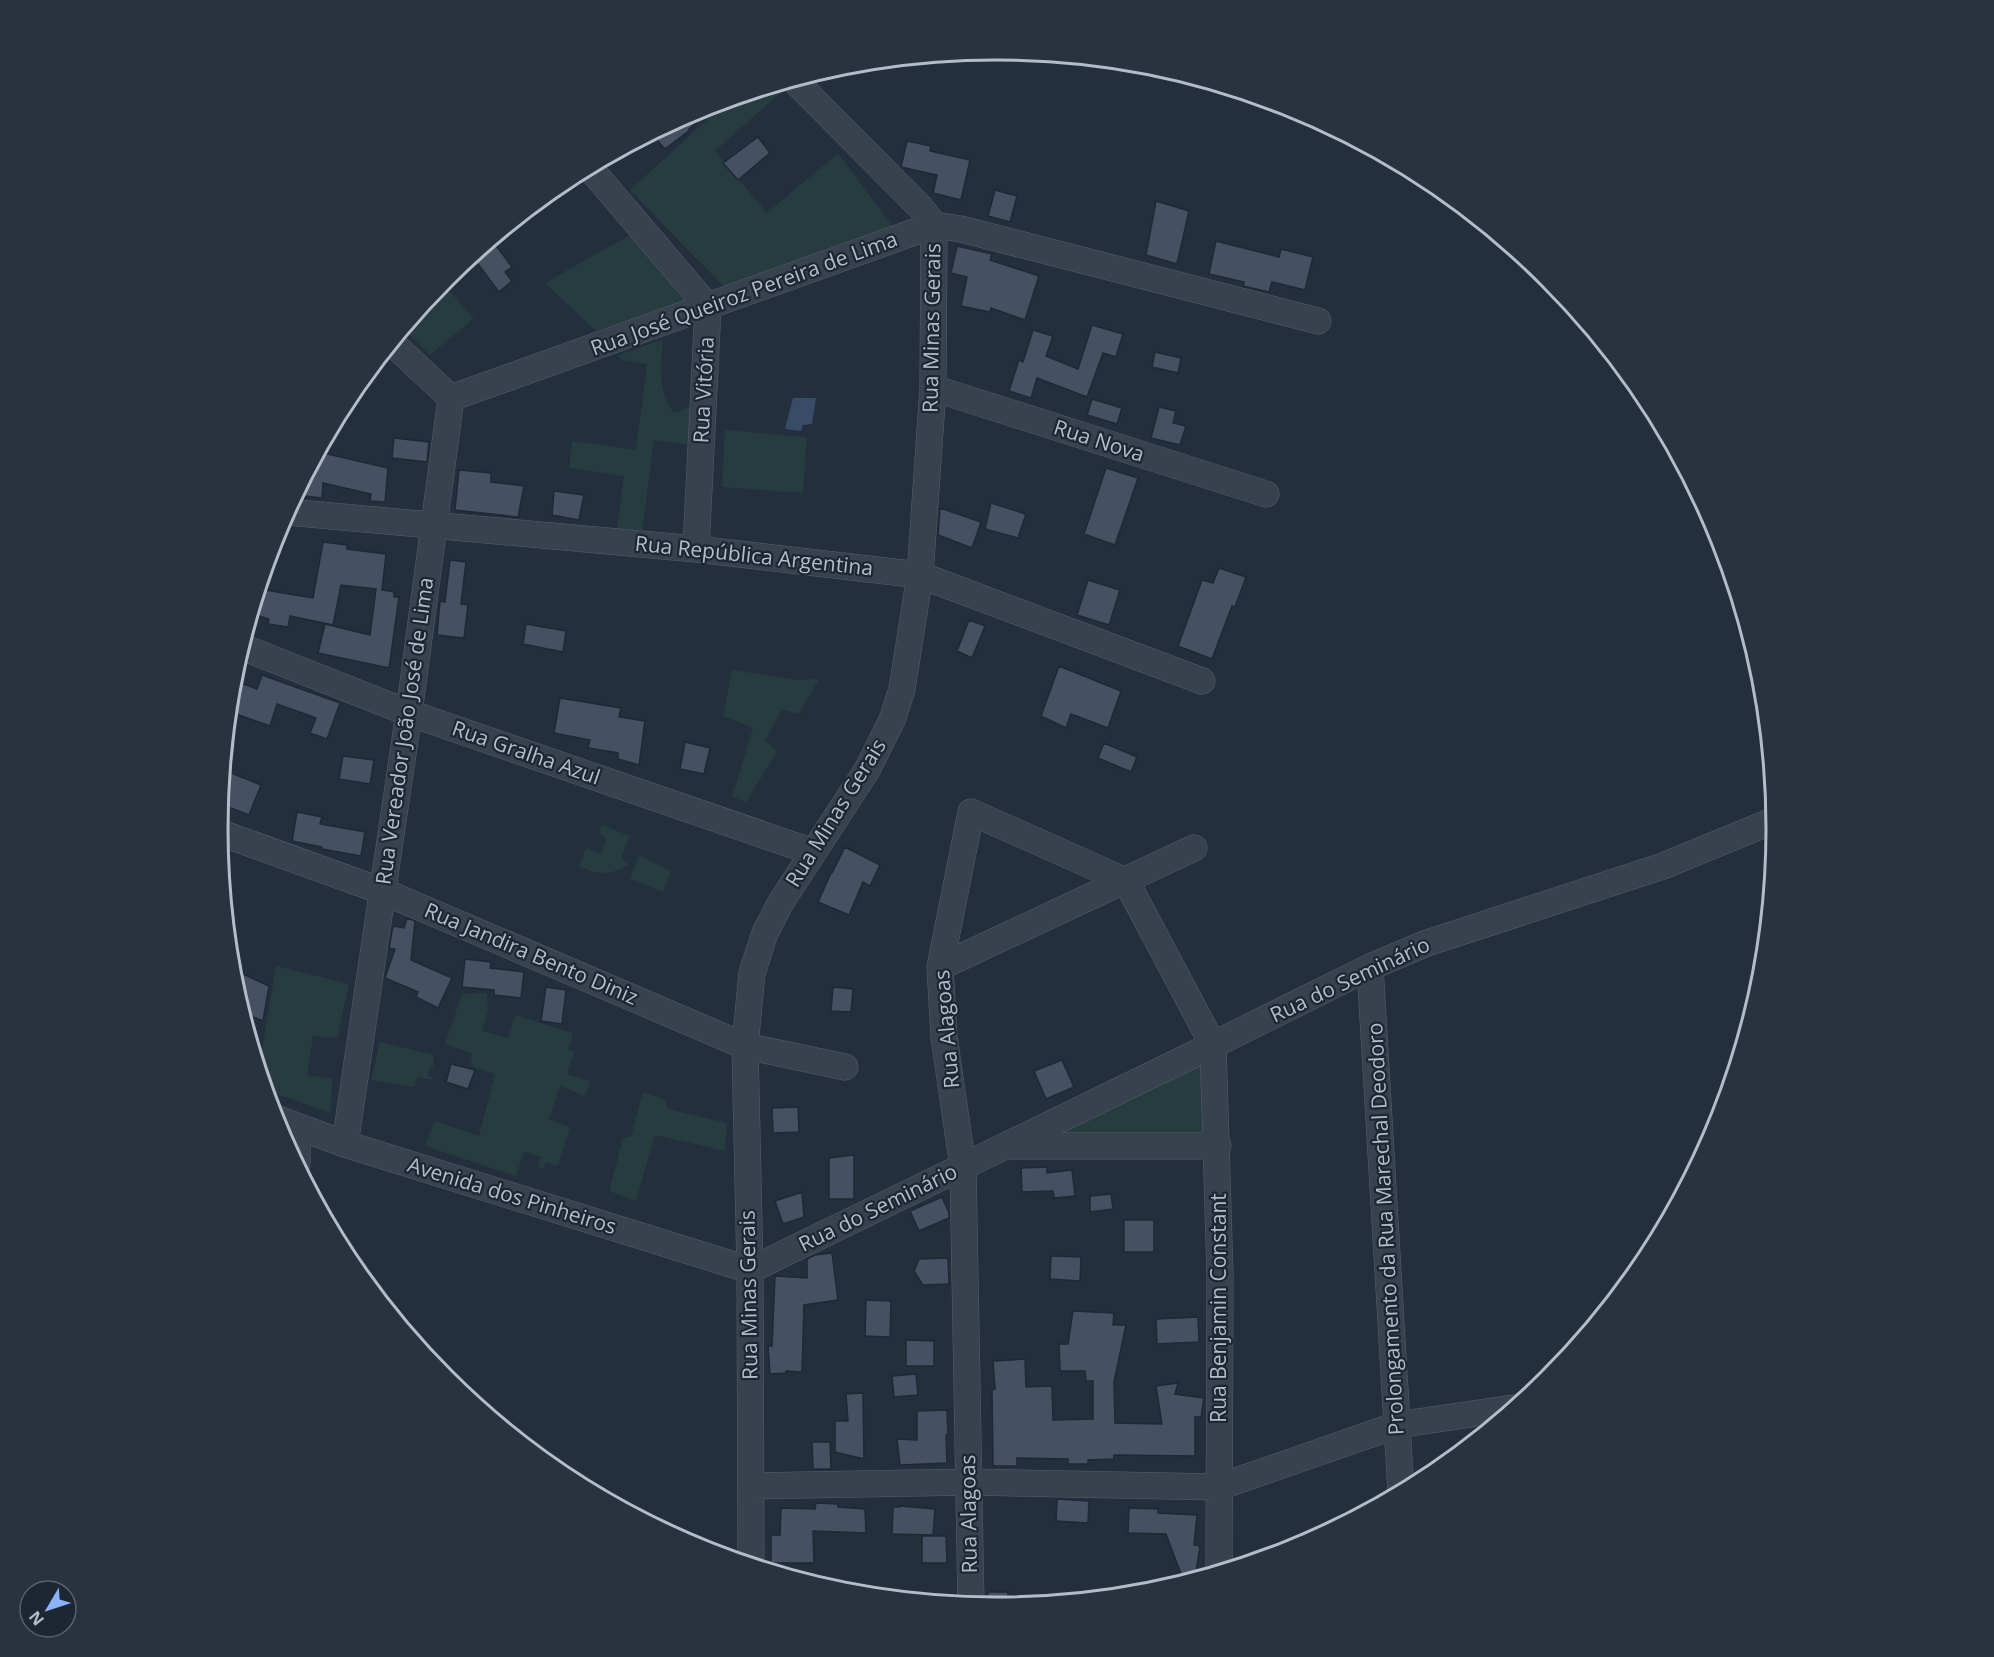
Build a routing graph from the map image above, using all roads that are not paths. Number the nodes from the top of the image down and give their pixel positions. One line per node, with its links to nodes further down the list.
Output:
1 (800, 86): 3 (street, Rua Minas Gerais)
2 (595, 174): 4 (street, Rua Vitória)
3 (934, 225): 4 (street, Rua José Queiroz Pereira de Lima); 5 (street, Rua José Queiroz Pereira de Lima); 7 (street, Rua Minas Gerais)
4 (708, 307): 8 (street, Rua José Queiroz Pereira de Lima); 12 (street, Rua Vitória)
5 (1318, 321)
6 (398, 348): 8 (street)
7 (933, 388): 9 (street, Rua Nova); 13 (street, Rua Minas Gerais)
8 (451, 398): 11 (street, Rua Vereador João José de Lima)
9 (1266, 495)
10 (297, 513): 11 (street, Rua República Argentina)
11 (433, 525): 12 (street, Rua República Argentina); 16 (street, Rua Vereador João José de Lima)
12 (696, 549): 13 (street, Rua República Argentina)
13 (920, 575): 15 (street, Rua República Argentina); 20 (street, Rua Minas Gerais)
14 (250, 650): 16 (street, Rua Gralha Azul)
15 (1202, 681)
16 (409, 713): 20 (street, Rua Gralha Azul); 22 (street, Rua Vereador João José de Lima)
17 (1766, 824): 24 (street, Rua do Seminário)
18 (228, 836): 22 (street, Rua Jandira Bento Diniz)
19 (1194, 848): 21 (street)
20 (813, 852): 25 (street, Rua Minas Gerais)
21 (1126, 881): 23 (street); 23 (street, Rua Alagoas); 26 (street)
22 (382, 891): 25 (street, Rua Jandira Bento Diniz); 29 (street, Rua Vereador João José de Lima)
23 (940, 967): 32 (street, Rua Alagoas)
24 (1370, 967): 26 (street, Rua do Seminário); 35 (street, Prolongamento da Rua Marechal Deodoro)
25 (745, 1046): 27 (street, Rua Jandira Bento Diniz); 33 (street, Rua Minas Gerais)
26 (1213, 1046): 30 (street, Rua do Seminário); 31 (street, Rua Benjamin Constant)
27 (845, 1067)
28 (286, 1122): 29 (street, Avenida dos Pinheiros)
29 (345, 1144): 33 (street, Avenida dos Pinheiros)
30 (1006, 1146): 31 (street, Rua do Seminário); 32 (street, Rua do Seminário)
31 (1218, 1146): 39 (street, Rua Benjamin Constant)
32 (963, 1167): 33 (street, Rua do Seminário); 36 (street, Rua Alagoas)
33 (750, 1270): 38 (street, Rua Minas Gerais)
34 (1499, 1410): 35 (street)
35 (1397, 1425): 37 (street, Prolongamento da Rua Marechal Deodoro); 39 (street)
36 (970, 1482): 38 (street); 39 (street); 42 (street, Rua Alagoas)
37 (1400, 1482)
38 (751, 1486): 40 (street, Rua Minas Gerais)
39 (1219, 1487): 41 (street, Rua Benjamin Constant)
40 (752, 1557)
41 (1219, 1564)
42 (970, 1596)

